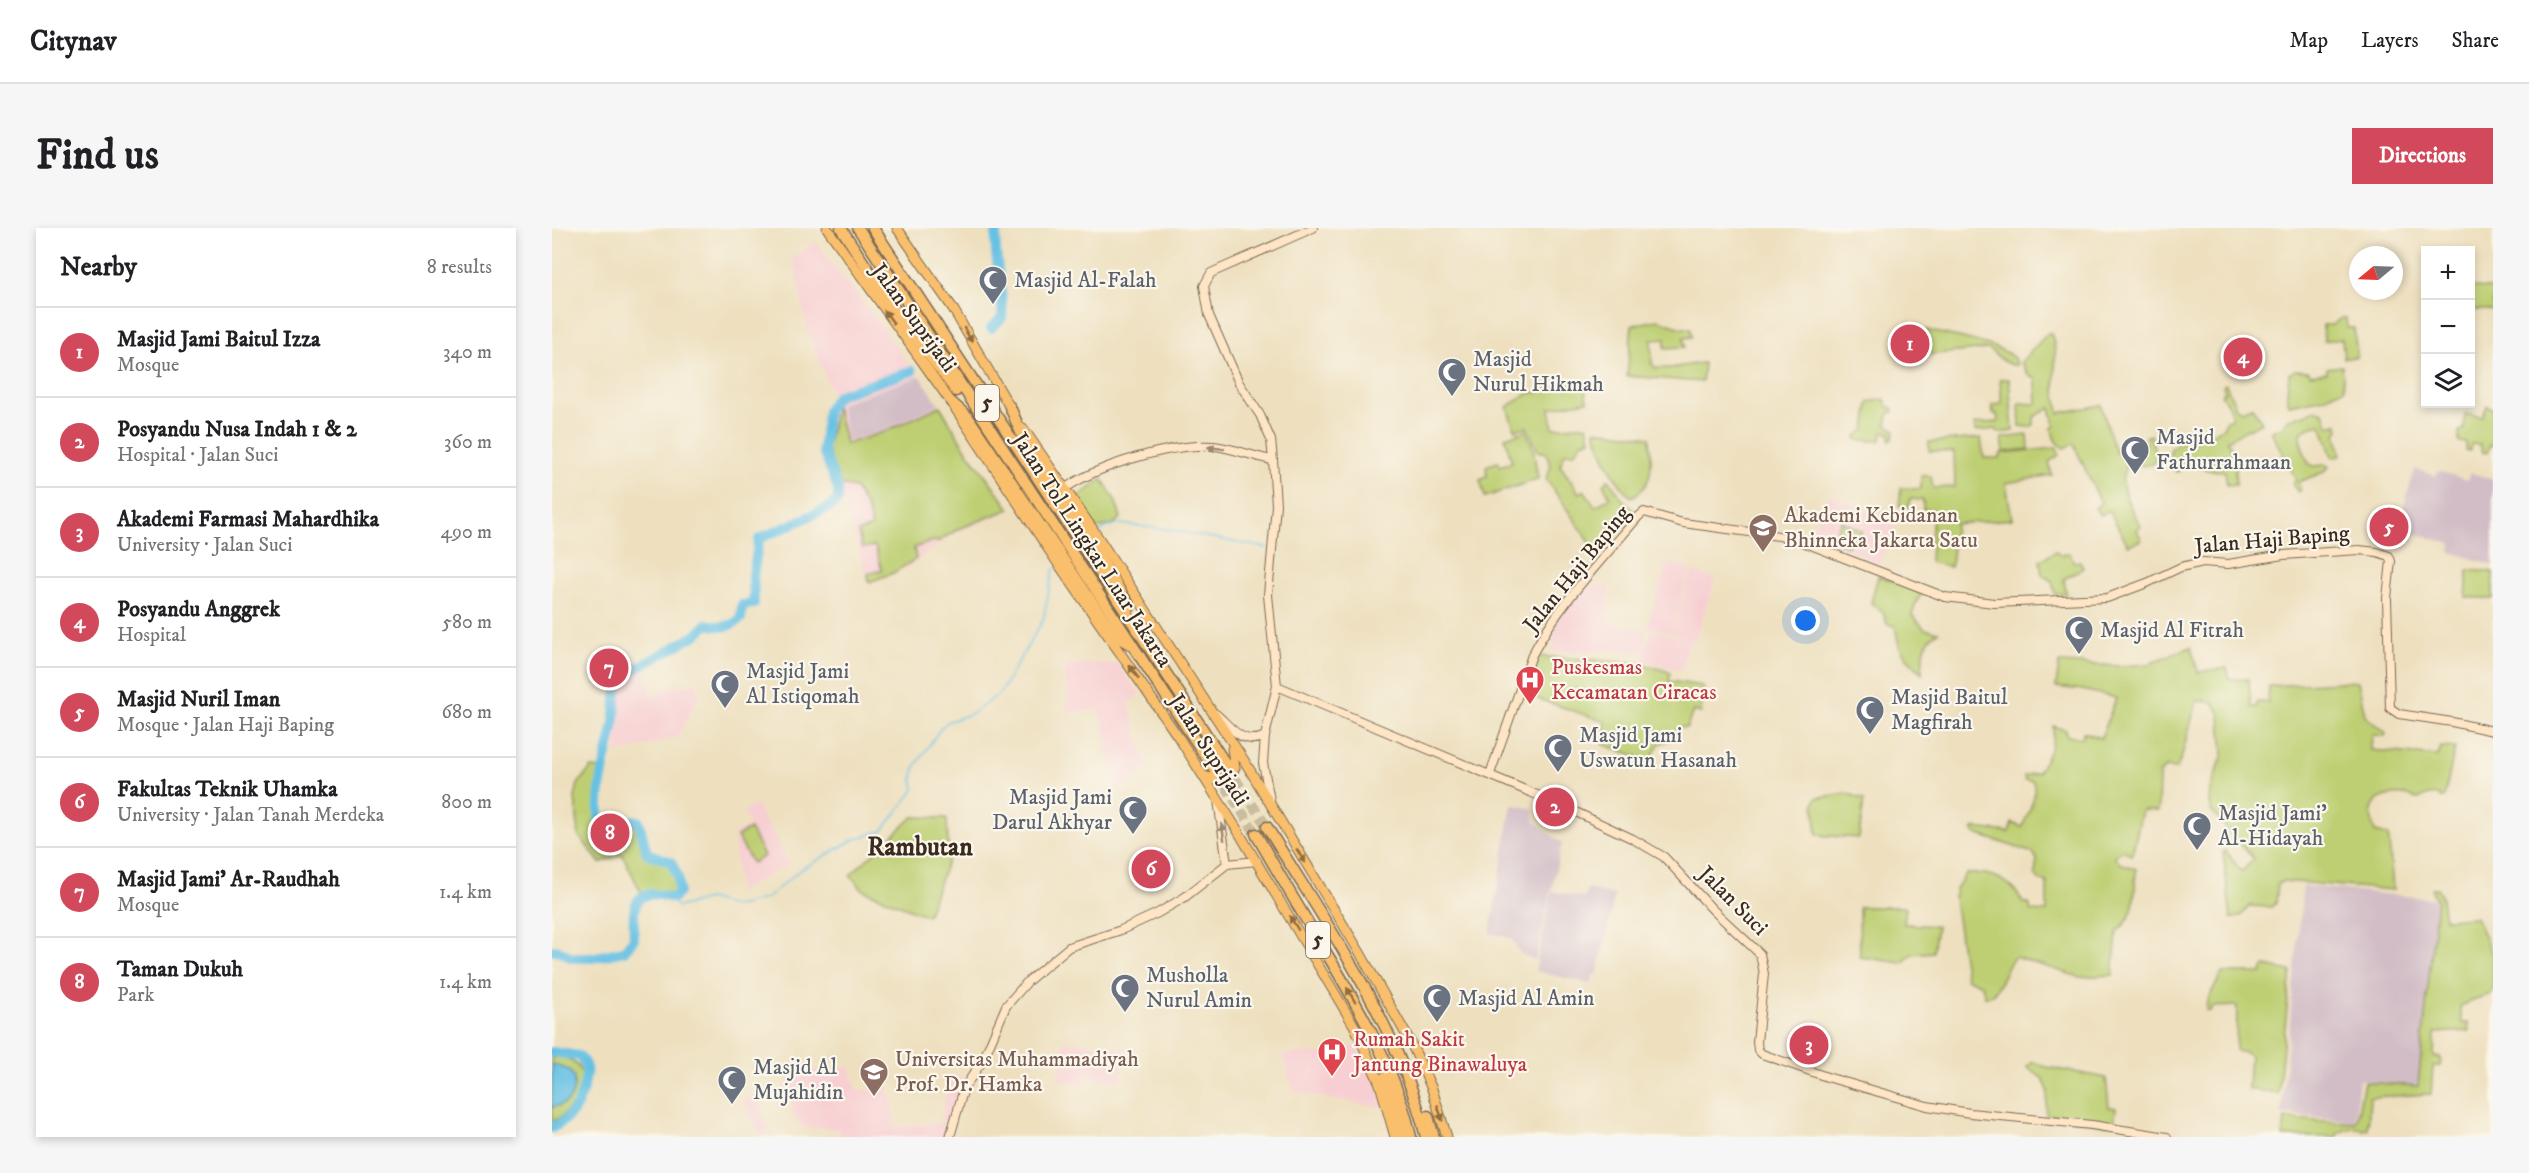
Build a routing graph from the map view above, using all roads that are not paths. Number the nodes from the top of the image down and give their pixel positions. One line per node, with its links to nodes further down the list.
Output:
1 (827, 228): 9 (main road, Jalan Suprijadi, one-way to 1)
2 (841, 228): 11 (highway)
3 (858, 228): 11 (highway, Jalan Tol Lingkar Luar Jakarta / 5)
4 (873, 228): 8 (highway, Jalan Tol Lingkar Luar Jakarta / 5)
5 (879, 228): 8 (highway)
6 (897, 228): 10 (main road, Jalan Suprijadi, one-way to 10)
7 (1313, 228): 12 (street)
8 (899, 268): 14 (highway, Jalan Tol Lingkar Luar Jakarta / 5)
9 (951, 402): 16 (highway)
10 (1010, 407): 13 (main road, Jalan Suprijadi); 14 (highway)
11 (998, 443): 16 (highway, Jalan Tol Lingkar Luar Jakarta / 5)
12 (1273, 460): 13 (street, one-way to 13); 19 (street)
13 (1064, 489): 14 (main road, Jalan Suprijadi)
14 (1084, 532): 15 (highway, Jalan Tol Lingkar Luar Jakarta)
15 (1092, 546): 20 (main road, Jalan Suprijadi); 24 (highway, Jalan Tol Lingkar Luar Jakarta)
16 (1060, 554): 17 (highway); 18 (highway, Jalan Tol Lingkar Luar Jakarta / 5)
17 (1065, 569): 18 (highway); 27 (main road, Jalan Suprijadi, one-way to 17)
18 (1131, 645): 25 (highway, Jalan Tol Lingkar Luar Jakarta / 5)
19 (1276, 686): 22 (street); 26 (street, Jalan Suci)
20 (1208, 707): 22 (street); 23 (main road, Jalan Suprijadi)
21 (2493, 731): 26 (street, Jalan Haji Baping)
22 (1265, 736): 29 (street)
23 (1228, 738): 27 (main road); 29 (main road, Jalan Suprijadi)
24 (1227, 766)
25 (1216, 772)
26 (1490, 774): 43 (street, Jalan Suci)
27 (1204, 776): 28 (main road, Jalan Suprijadi)
28 (1218, 800): 32 (main road, Jalan Suprijadi); 33 (street, one-way to 28)
29 (1271, 806): 42 (main road, Jalan Suprijadi, one-way to 42)
30 (1267, 827): 34 (highway, 5)
31 (1256, 834): 35 (highway, 5, one-way to 31)
32 (1257, 861): 33 (street); 37 (main road, Jalan Suprijadi, one-way to 32)
33 (1227, 864): 36 (street)
34 (1395, 1045): 40 (highway, 5); 41 (highway)
35 (1379, 1047): 38 (highway); 39 (highway, 5)
36 (951, 1137)
37 (1395, 1137)
38 (1401, 1137)
39 (1412, 1137)
40 (1426, 1137)
41 (1434, 1137)
42 (1447, 1137)
43 (2167, 1137)

